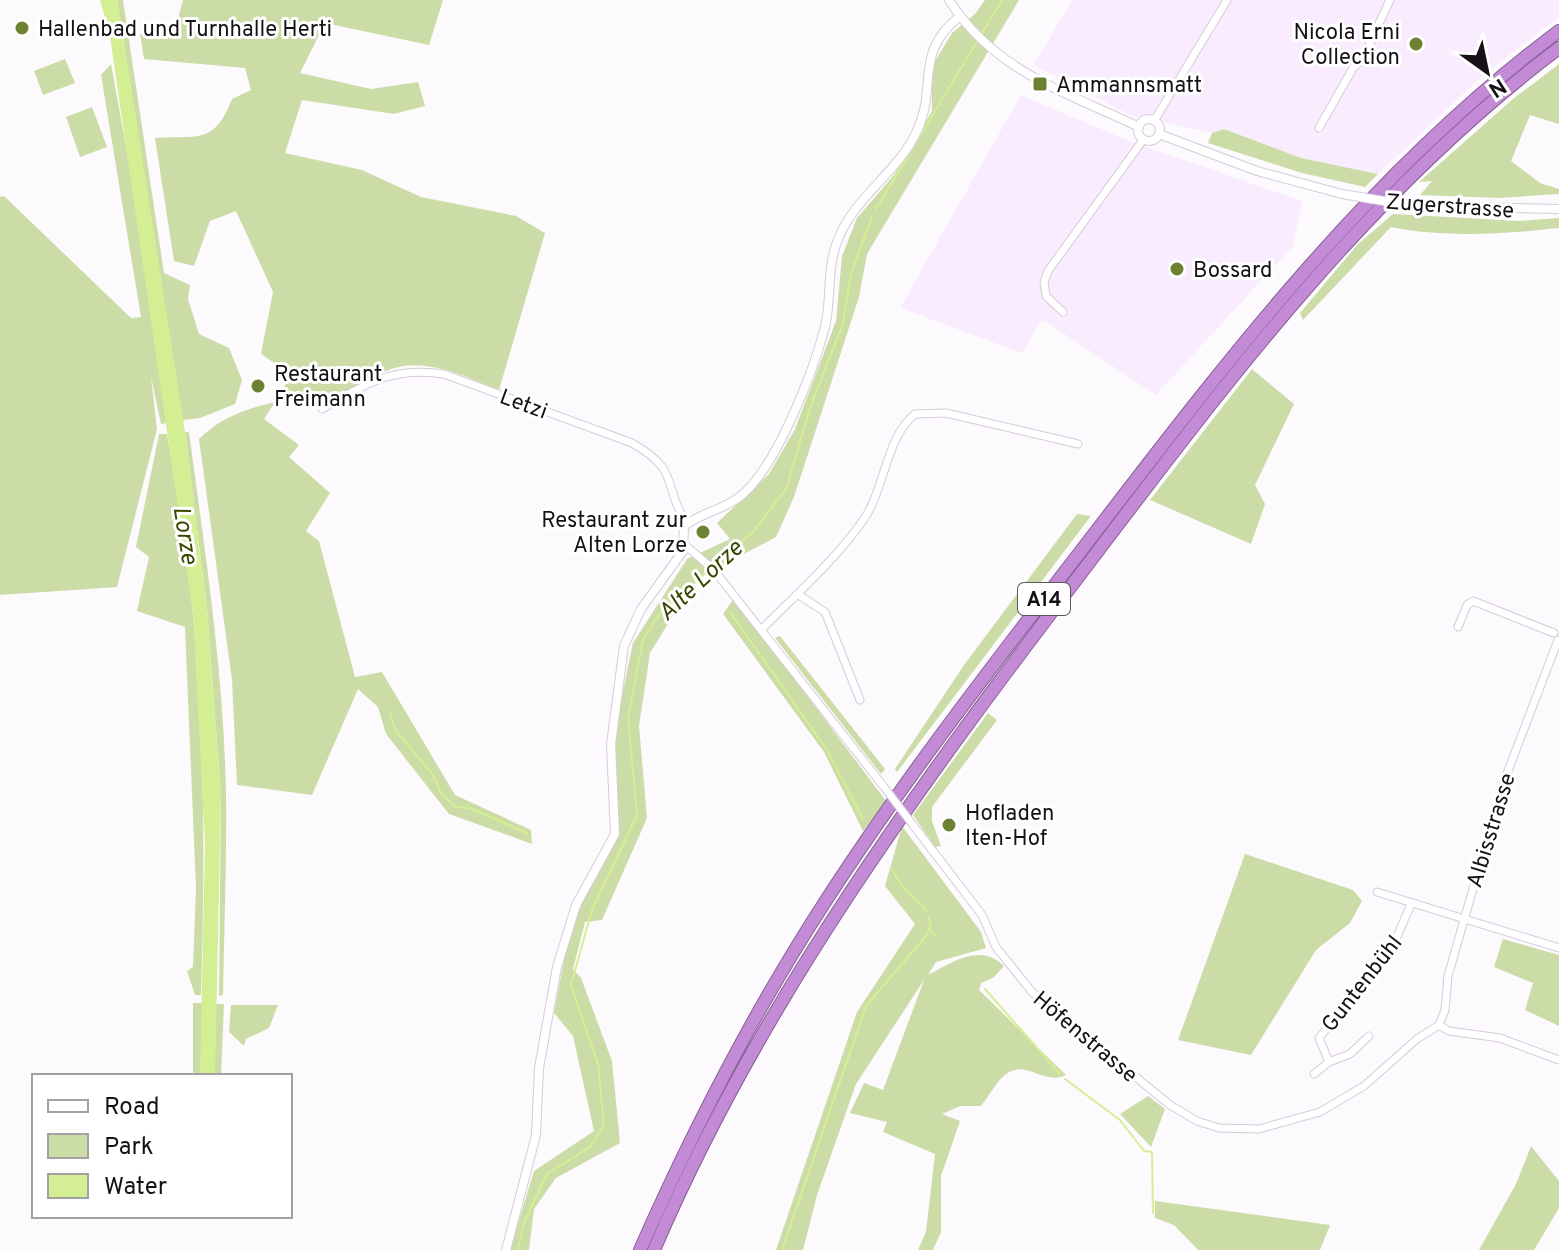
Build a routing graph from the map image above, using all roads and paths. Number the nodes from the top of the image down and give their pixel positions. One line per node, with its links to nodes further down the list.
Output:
1 (949, 0): 4 (street)
2 (1227, 0): 7 (street)
3 (1390, 0): 9 (street)
4 (960, 16): 8 (street); 16 (street)
5 (1559, 31): 33 (highway, A14)
6 (1559, 48): 34 (highway, A14)
7 (1154, 121): 8 (street); 10 (street)
8 (1139, 127): 11 (street)
9 (1319, 128)
10 (1159, 134): 11 (street); 12 (street, Zugerstrasse, bridge)
11 (1143, 140): 13 (street)
12 (1559, 209)
13 (1063, 312)
14 (322, 409): 16 (street, Letzi)
15 (1078, 444): 18 (street)
16 (686, 523): 17 (street)
17 (685, 545): 20 (street, Höfenstrasse); 32 (street)
18 (797, 594): 20 (street); 22 (street)
19 (1458, 627): 21 (street)
20 (762, 629): 27 (street, Höfenstrasse, bridge)
21 (1558, 635): 25 (street, Albisstrasse)
22 (860, 700)
23 (1377, 892): 24 (street)
24 (1411, 904): 25 (street); 30 (street, Guntenbühl)
25 (1463, 920): 26 (street); 27 (street, Albisstrasse)
26 (1559, 948)
27 (1439, 1025): 29 (street)
28 (1369, 1036): 30 (street, Guntenbühl)
29 (1559, 1060)
30 (1329, 1062): 31 (street, Guntenbühl)
31 (1314, 1074)
32 (506, 1250)
33 (640, 1250)
34 (654, 1250)

